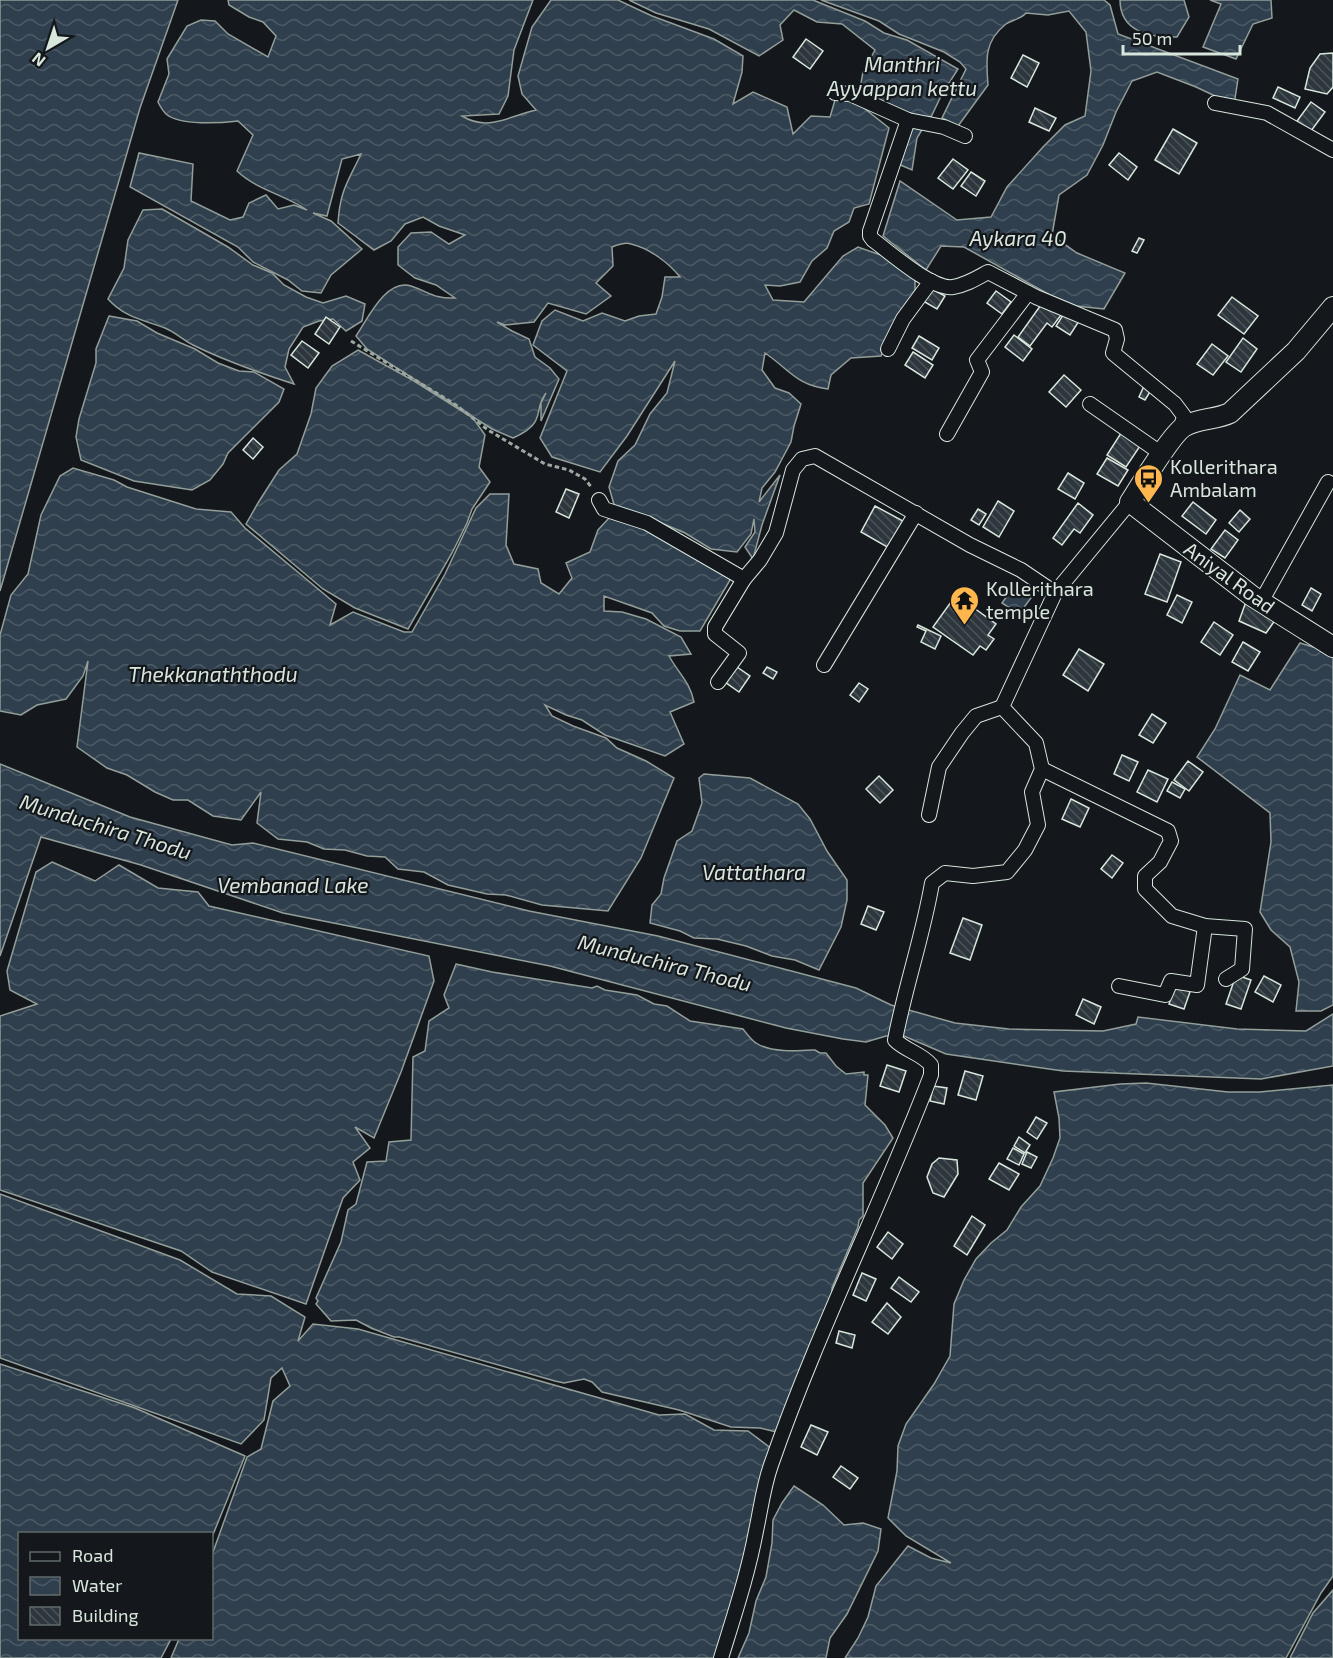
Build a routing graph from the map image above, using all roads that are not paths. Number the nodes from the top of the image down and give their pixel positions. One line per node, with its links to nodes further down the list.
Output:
1 (835, 93): 3 (street)
2 (1215, 103): 5 (street)
3 (913, 121): 4 (street); 6 (street)
4 (965, 136)
5 (1333, 150)
6 (930, 281): 7 (street); 9 (street)
7 (1028, 293): 11 (street); 12 (street)
8 (1333, 307): 11 (main road)
9 (888, 350)
10 (1090, 404): 13 (street)
11 (1181, 427): 13 (main road)
12 (947, 434)
13 (1162, 454): 16 (main road)
14 (1328, 482): 20 (street)
15 (599, 500): 18 (street)
16 (1130, 502): 19 (street); 20 (main road, Aniyal Road)
17 (916, 513): 18 (street); 19 (street); 22 (street)
18 (744, 579): 23 (street)
19 (1055, 593): 24 (street)
20 (1261, 602): 21 (main road, Aniyal Road)
21 (1333, 647)
22 (824, 666)
23 (718, 682)
24 (1002, 707): 25 (street); 26 (street)
25 (1042, 769): 27 (street); 30 (street)
26 (929, 816)
27 (1205, 926): 28 (street); 29 (street)
28 (1226, 979)
29 (1119, 986)
30 (721, 1658)

